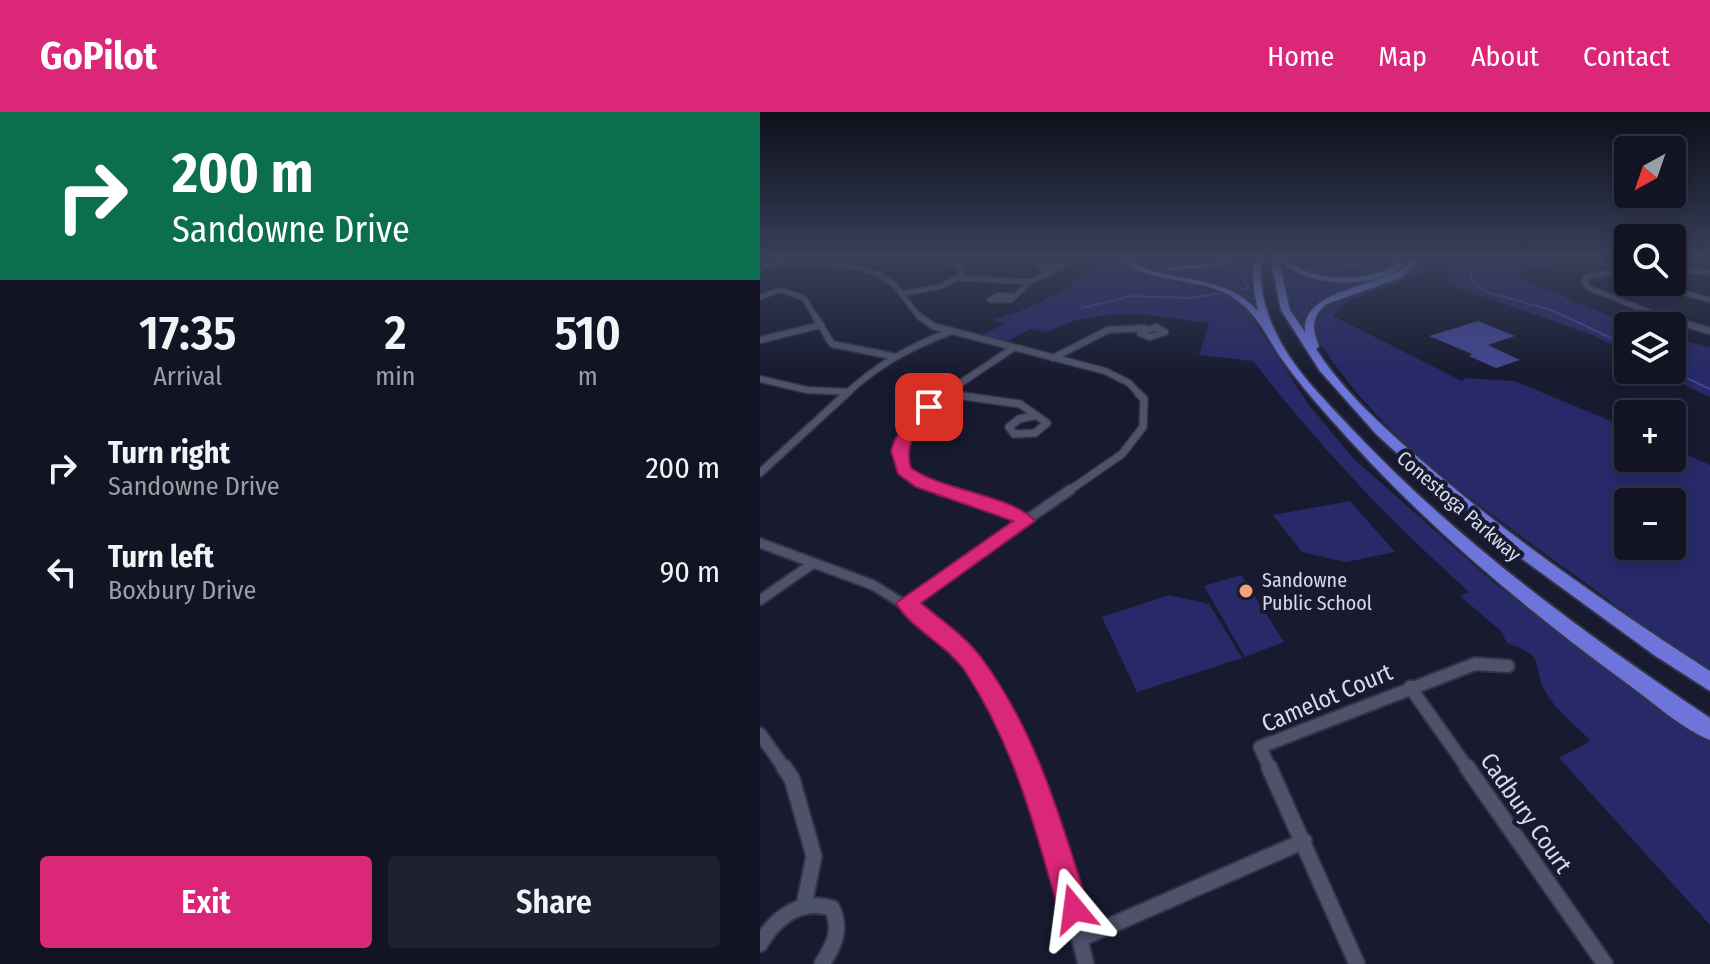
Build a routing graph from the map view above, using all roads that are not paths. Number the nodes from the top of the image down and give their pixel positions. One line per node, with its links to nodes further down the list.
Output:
1 (797, 296): 8 (street)
2 (902, 296): 11 (street)
3 (1238, 296): 12 (highway)
4 (1261, 296): 12 (highway, Conestoga Parkway)
5 (1281, 296): 17 (highway, Conestoga Parkway)
6 (1342, 296): 17 (highway)
7 (1609, 296): 10 (street)
8 (821, 325): 13 (street); 15 (street)
9 (1145, 328): 16 (street)
10 (1710, 331)
11 (949, 332): 14 (street); 15 (street)
12 (1271, 333): 31 (highway, Conestoga Parkway)
13 (760, 338)
14 (1013, 348): 16 (street); 20 (street)
15 (892, 356): 19 (street)
16 (1053, 358): 23 (street)
17 (1320, 362): 29 (highway, Conestoga Parkway)
18 (760, 379): 19 (street)
19 (849, 392): 22 (street)
20 (942, 393): 21 (street); 23 (street)
21 (1033, 416): 21 (street)
22 (760, 473)
23 (1026, 521): 27 (street)
24 (760, 543): 25 (street)
25 (812, 564): 26 (street); 27 (street)
26 (760, 600)
27 (906, 603): 35 (street)
28 (1508, 666): 30 (street, Camelot Court)
29 (1710, 682)
30 (1410, 687): 33 (street, Camelot Court); 40 (street, Cadbury Court)
31 (1710, 730)
32 (760, 735): 34 (street)
33 (1304, 841): 35 (street); 39 (street)
34 (804, 905): 36 (street); 37 (street)
35 (1082, 938): 38 (street)
36 (760, 944)
37 (822, 964)
38 (1086, 964)
39 (1357, 964)
40 (1605, 964)

